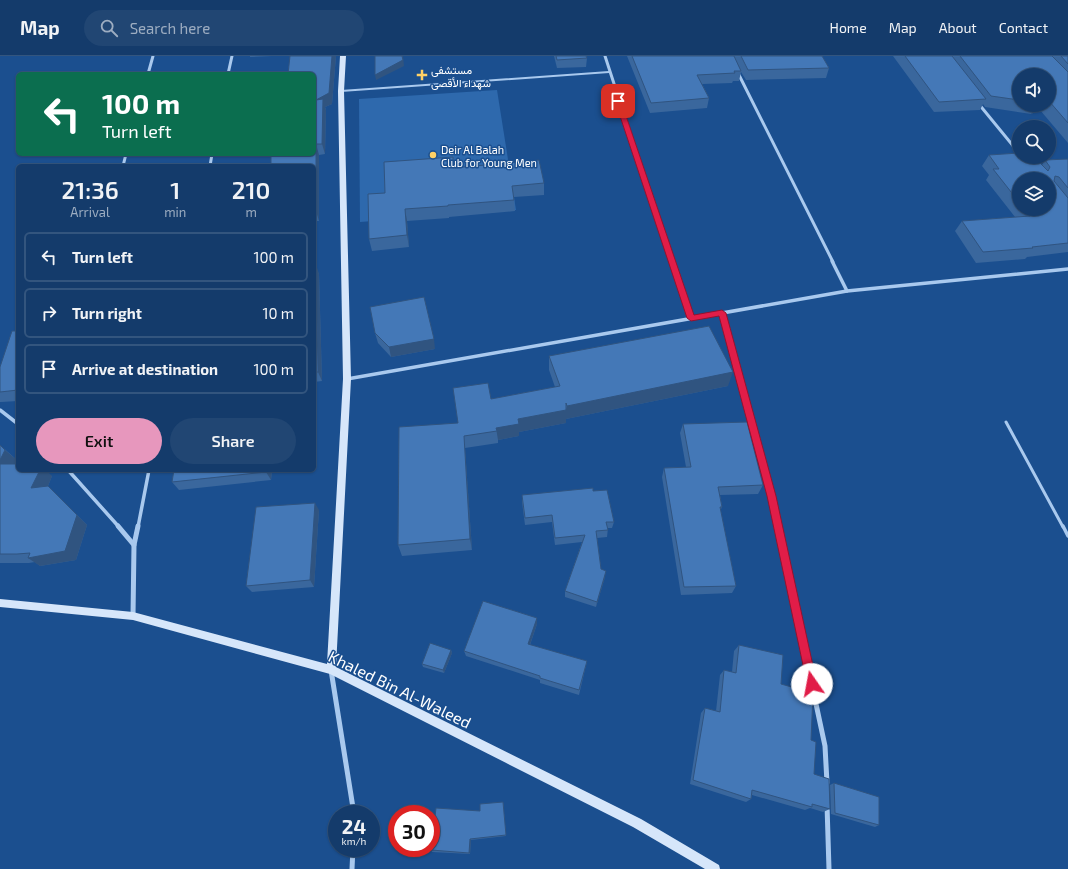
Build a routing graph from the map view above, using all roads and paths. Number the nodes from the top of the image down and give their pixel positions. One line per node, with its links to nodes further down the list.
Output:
1 (154, 56): 6 (street)
2 (232, 56): 7 (street)
3 (343, 56): 9 (street)
4 (605, 56): 8 (street)
5 (737, 70): 13 (street)
6 (149, 72)
7 (228, 72)
8 (609, 72): 9 (lane); 15 (street)
9 (342, 91): 16 (street)
10 (976, 101): 11 (street)
11 (1012, 145)
12 (1068, 269): 13 (street)
13 (847, 291): 14 (street)
14 (722, 313): 15 (street); 27 (street)
15 (691, 318): 16 (street)
16 (347, 379): 26 (street)
17 (0, 410): 18 (street)
18 (16, 422)
19 (1006, 422): 22 (lane)
20 (70, 472): 23 (street)
21 (149, 472): 23 (street)
22 (1068, 536)
23 (134, 545): 25 (street)
24 (0, 603): 25 (street, Khaled Bin Al-Waleed)
25 (133, 616): 26 (street, Khaled Bin Al-Waleed)
26 (331, 670): 29 (street); 32 (street, Khaled Bin Al-Waleed)
27 (827, 792)
28 (827, 800): 33 (street)
29 (353, 805)
30 (353, 857): 31 (street)
31 (352, 869)
32 (715, 869)
33 (829, 869)

